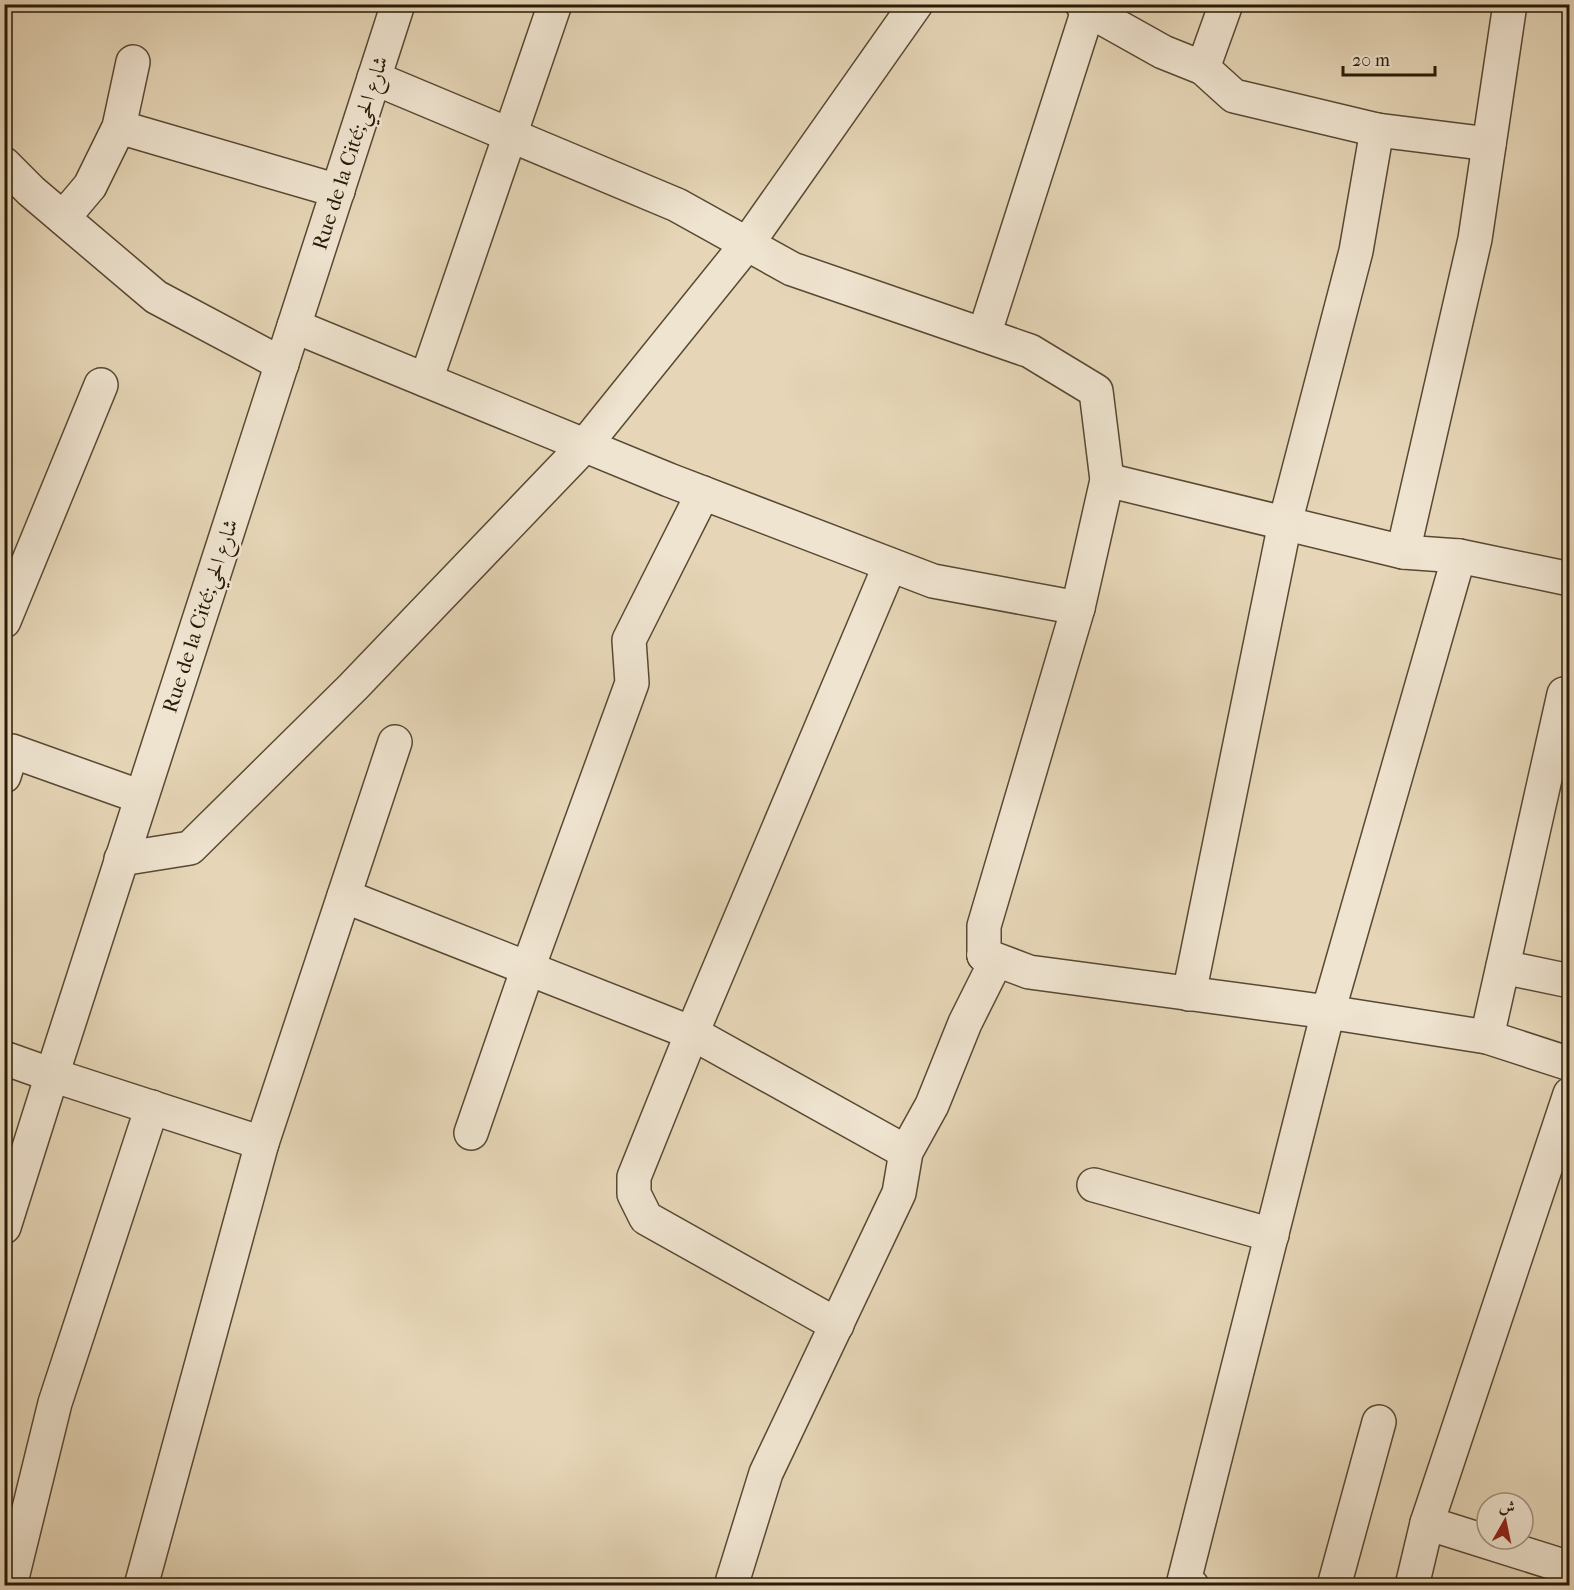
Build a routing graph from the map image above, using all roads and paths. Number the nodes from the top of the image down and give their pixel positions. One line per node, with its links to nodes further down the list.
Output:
1 (398, 4): 9 (street, Rue de la Cité;شارع الحي)
2 (555, 4): 12 (street)
3 (916, 4): 17 (street)
4 (1226, 4): 8 (street)
5 (1510, 4): 13 (street)
6 (1087, 6): 8 (street); 19 (street)
7 (133, 62): 10 (street)
8 (1203, 68): 11 (street)
9 (374, 78): 12 (street); 15 (street, Rue de la Cité;شارع الحي)
10 (119, 127): 15 (street); 16 (street)
11 (1377, 130): 13 (street); 26 (street)
12 (510, 135): 17 (street); 21 (street)
13 (1489, 144): 27 (street)
14 (6, 167): 16 (street)
15 (338, 191): 18 (street, Rue de la Cité;شارع الحي)
16 (63, 218): 20 (street)
17 (747, 244): 19 (street); 23 (street)
18 (294, 326): 20 (street, Rue de la Cité;شارع الحي); 21 (street)
19 (984, 335): 24 (street)
20 (282, 364): 36 (street, Rue de la Cité;شارع الحي)
21 (426, 380): 23 (street)
22 (101, 385): 32 (street)
23 (585, 445): 25 (street); 37 (street)
24 (1107, 480): 26 (street); 31 (street)
25 (703, 493): 29 (street); 41 (street)
26 (1285, 523): 27 (street); 43 (street)
27 (1403, 552): 28 (street)
28 (1459, 556): 30 (street); 44 (street)
29 (890, 565): 31 (street); 45 (street)
30 (1569, 579)
31 (1078, 608): 39 (street)
32 (4, 621)
33 (1568, 686): 40 (street)
34 (395, 742): 38 (street)
35 (7, 757): 36 (street)
36 (141, 797): 37 (street, Rue de la Cité;شارع الحي)
37 (122, 859): 49 (street, Rue de la Cité;شارع الحي)
38 (344, 896): 41 (street); 53 (street)
39 (984, 955): 43 (street); 54 (street)
40 (1503, 967): 42 (street); 46 (street)
41 (528, 968): 45 (street); 52 (street)
42 (1569, 981)
43 (1189, 994): 44 (street)
44 (1328, 1012): 46 (street); 57 (street)
45 (692, 1033): 54 (street); 58 (street)
46 (1487, 1037): 48 (street)
47 (4, 1058): 49 (street)
48 (1569, 1064)
49 (52, 1075): 51 (street); 56 (street, Rue de la Cité;شارع الحي)
50 (1569, 1094): 60 (street)
51 (152, 1107): 53 (street); 63 (street)
52 (471, 1133)
53 (262, 1143): 64 (street)
54 (906, 1152): 58 (street)
55 (1094, 1185): 57 (street)
56 (4, 1227)
57 (1272, 1235): 62 (street)
58 (837, 1325): 65 (street)
59 (1379, 1422): 66 (street)
60 (1427, 1523): 61 (street); 67 (street)
61 (1569, 1568)
62 (1186, 1584)
63 (10, 1586)
64 (141, 1586)
65 (732, 1586)
66 (1334, 1586)
67 (1412, 1586)

